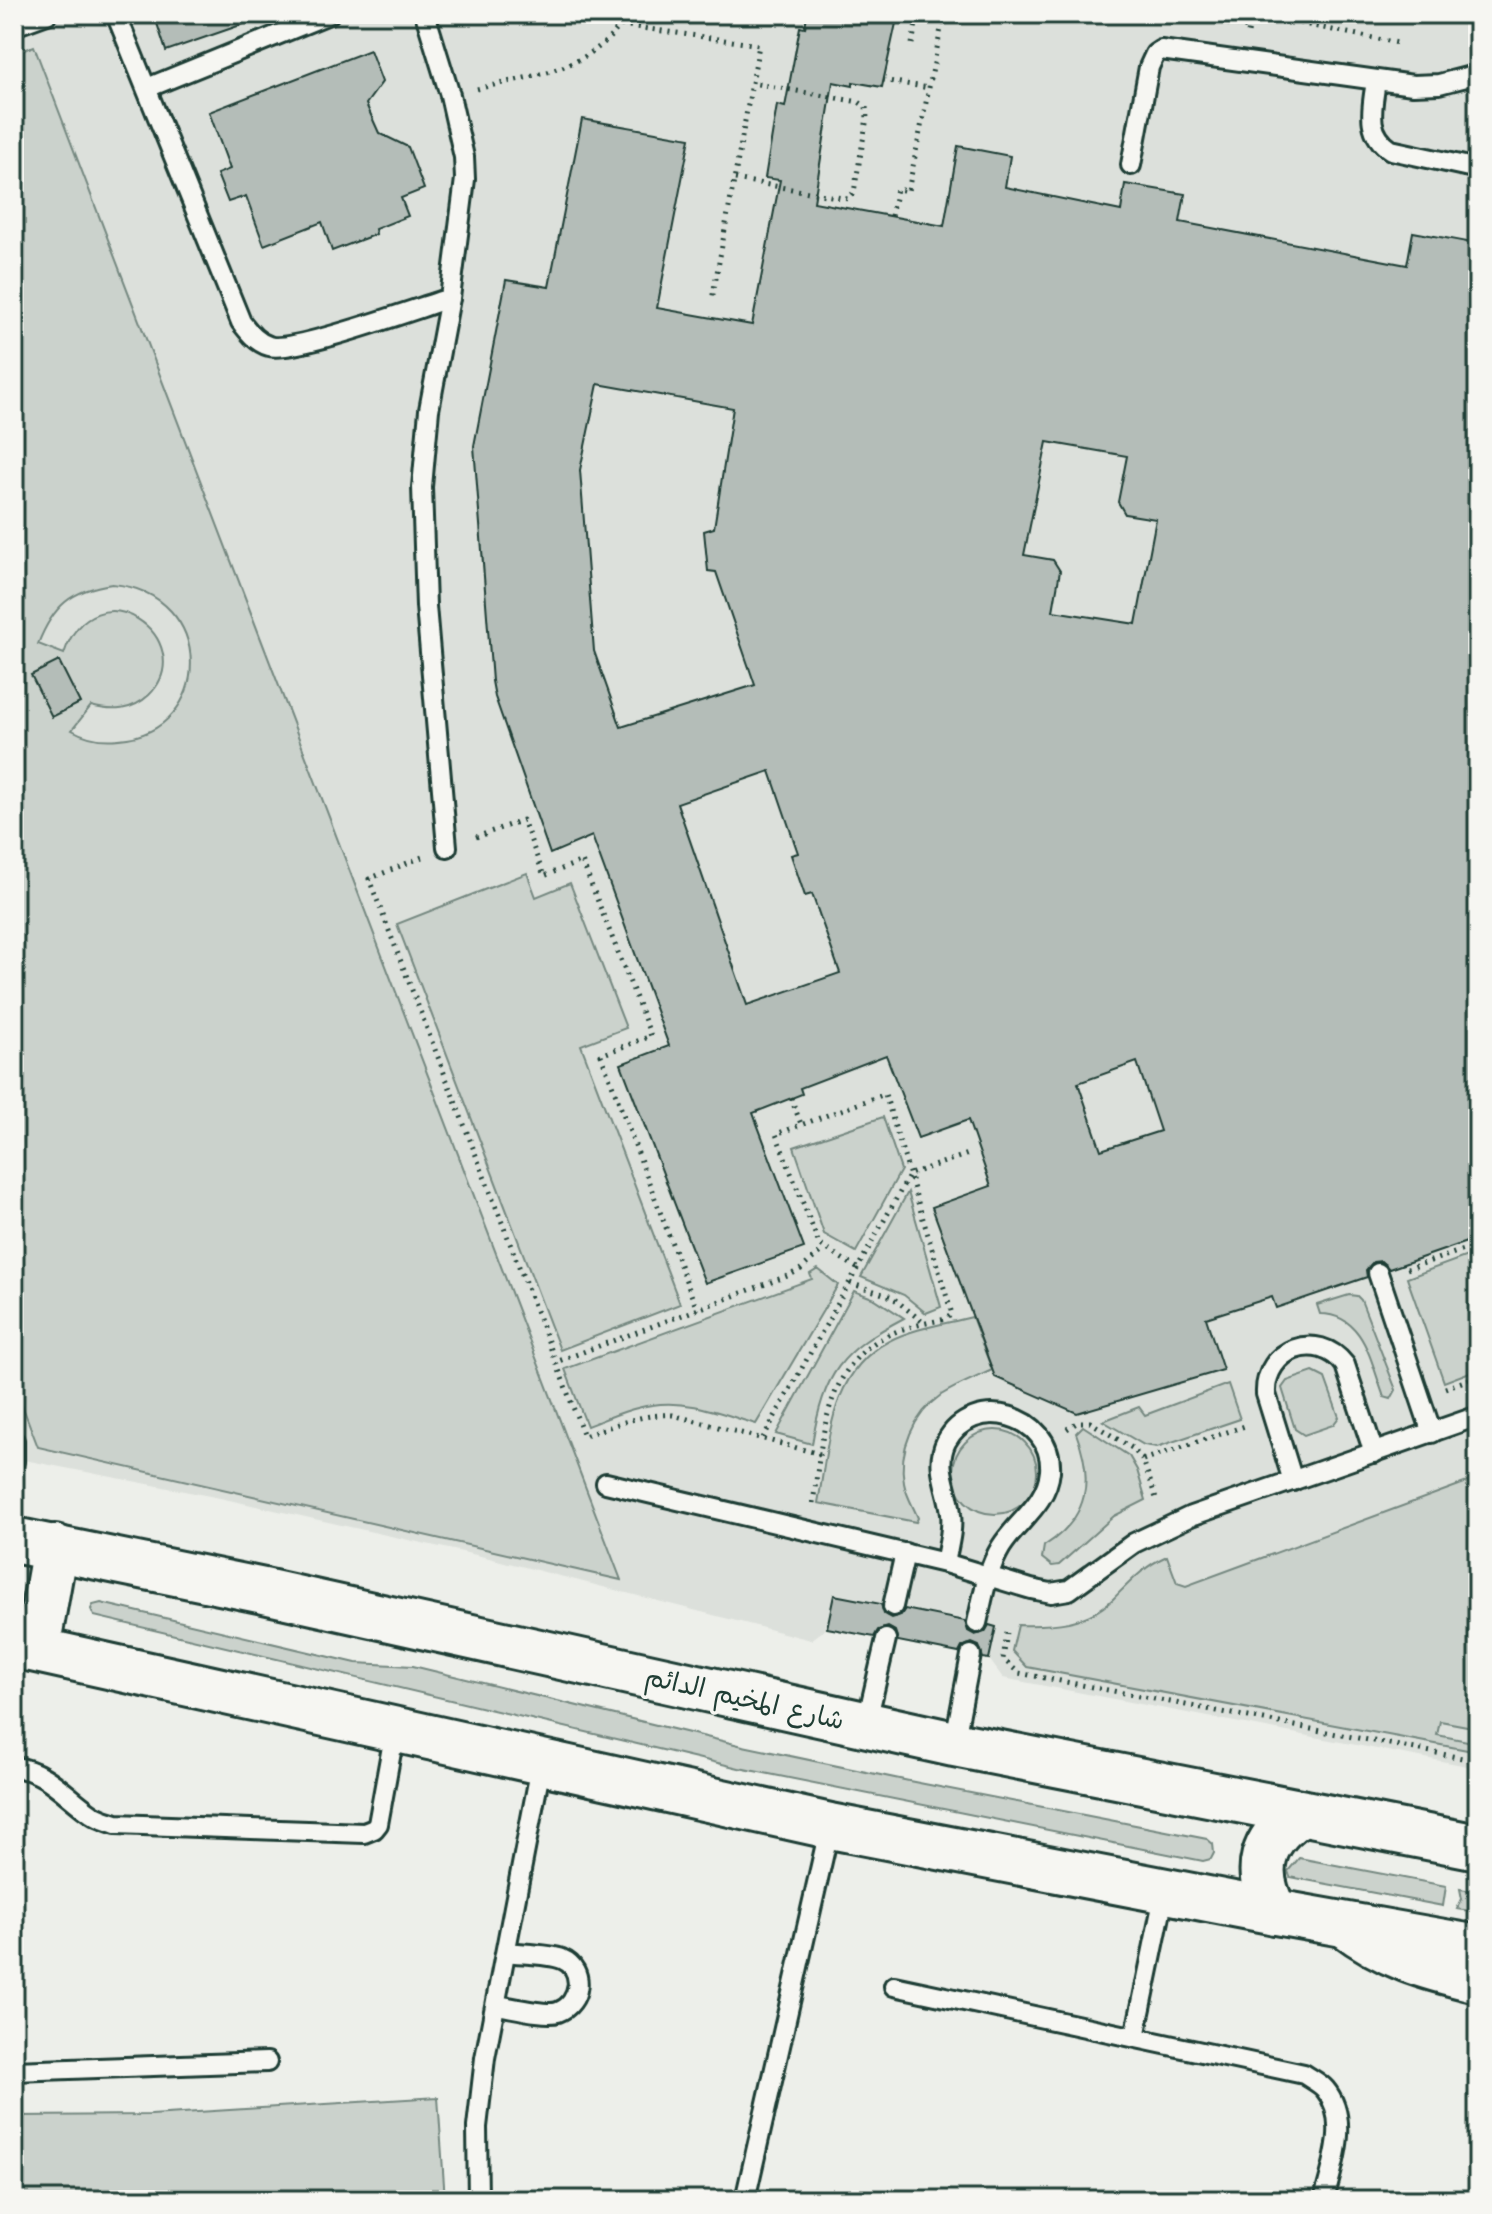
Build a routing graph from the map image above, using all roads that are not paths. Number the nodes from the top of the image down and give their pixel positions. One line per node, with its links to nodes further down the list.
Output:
1 (47, 14): 5 (lane)
2 (116, 14): 8 (lane)
3 (329, 14): 8 (lane)
4 (425, 14): 11 (lane)
5 (14, 26)
6 (1478, 74): 7 (lane)
7 (1376, 81): 9 (lane); 10 (lane)
8 (147, 88): 11 (lane)
9 (1131, 165)
10 (1469, 167)
11 (450, 298): 12 (lane)
12 (447, 847)
13 (1378, 1273): 15 (lane)
14 (1478, 1416): 15 (lane)
15 (1432, 1433): 17 (lane)
16 (14, 1441): 18 (lane)
17 (1374, 1453): 19 (lane); 19 (lane)
18 (14, 1461)
19 (1293, 1481): 24 (lane)
20 (606, 1483): 22 (lane)
21 (34, 1543): 28 (main road); 30 (main road, شارع المخيم الدائم)
22 (905, 1553): 23 (lane); 25 (lane)
23 (945, 1563): 24 (lane); 24 (lane)
24 (988, 1575): 26 (lane)
25 (893, 1606)
26 (977, 1623)
27 (886, 1639): 30 (lane)
28 (25, 1647): 31 (main road)
29 (971, 1655): 32 (lane)
30 (866, 1725): 32 (main road, شارع المخيم الدائم)
31 (395, 1730): 33 (main road); 34 (lane)
32 (954, 1744): 35 (main road, شارع المخيم الدائم)
33 (542, 1761): 36 (main road); 42 (lane)
34 (14, 1767)
35 (1301, 1813): 37 (main road, شارع المخيم الدائم); 39 (main road)
36 (830, 1826): 38 (main road); 50 (lane)
37 (1478, 1847)
38 (1165, 1891): 39 (main road); 46 (lane)
39 (1275, 1912): 40 (main road)
40 (1336, 1923): 41 (main road); 43 (street)
41 (1478, 1948)
42 (506, 1952): 45 (lane); 45 (lane)
43 (1478, 1983)
44 (894, 1986): 46 (lane)
45 (497, 2005): 49 (lane)
46 (1135, 2037): 51 (lane)
47 (267, 2062): 48 (lane)
48 (14, 2071)
49 (478, 2200)
50 (745, 2200)
51 (1324, 2200)

